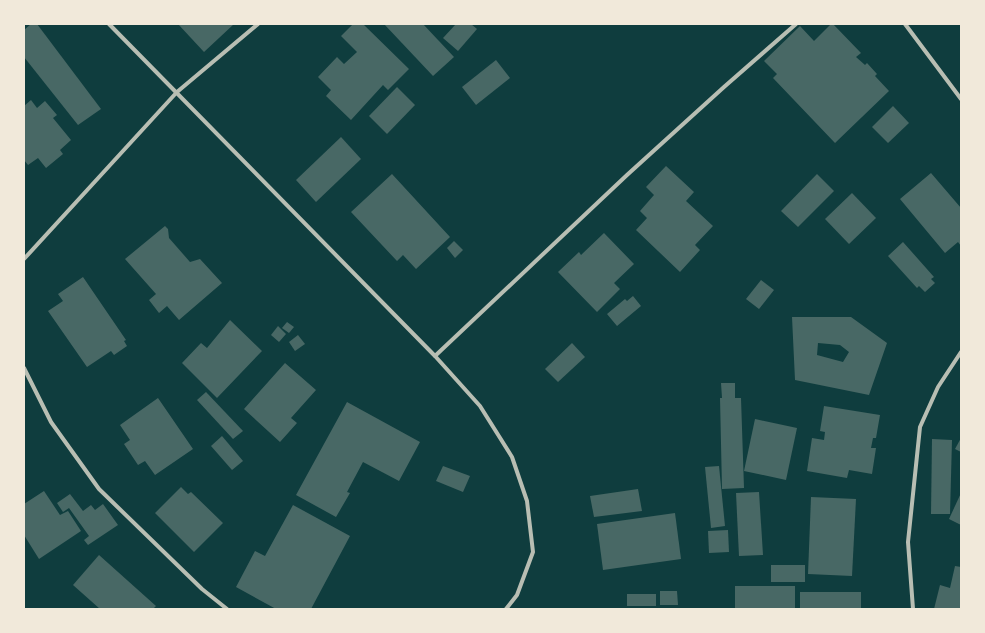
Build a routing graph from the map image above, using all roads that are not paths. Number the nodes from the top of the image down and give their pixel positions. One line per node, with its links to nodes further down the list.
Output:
1 (109, 24): 5 (street)
2 (258, 24): 5 (street)
3 (796, 24): 9 (street)
4 (905, 24): 6 (street)
5 (177, 92): 7 (street); 9 (street)
6 (961, 99)
7 (24, 259)
8 (961, 352): 13 (street)
9 (435, 356): 12 (street)
10 (24, 368): 11 (street)
11 (227, 609)
12 (506, 609)
13 (913, 609)

